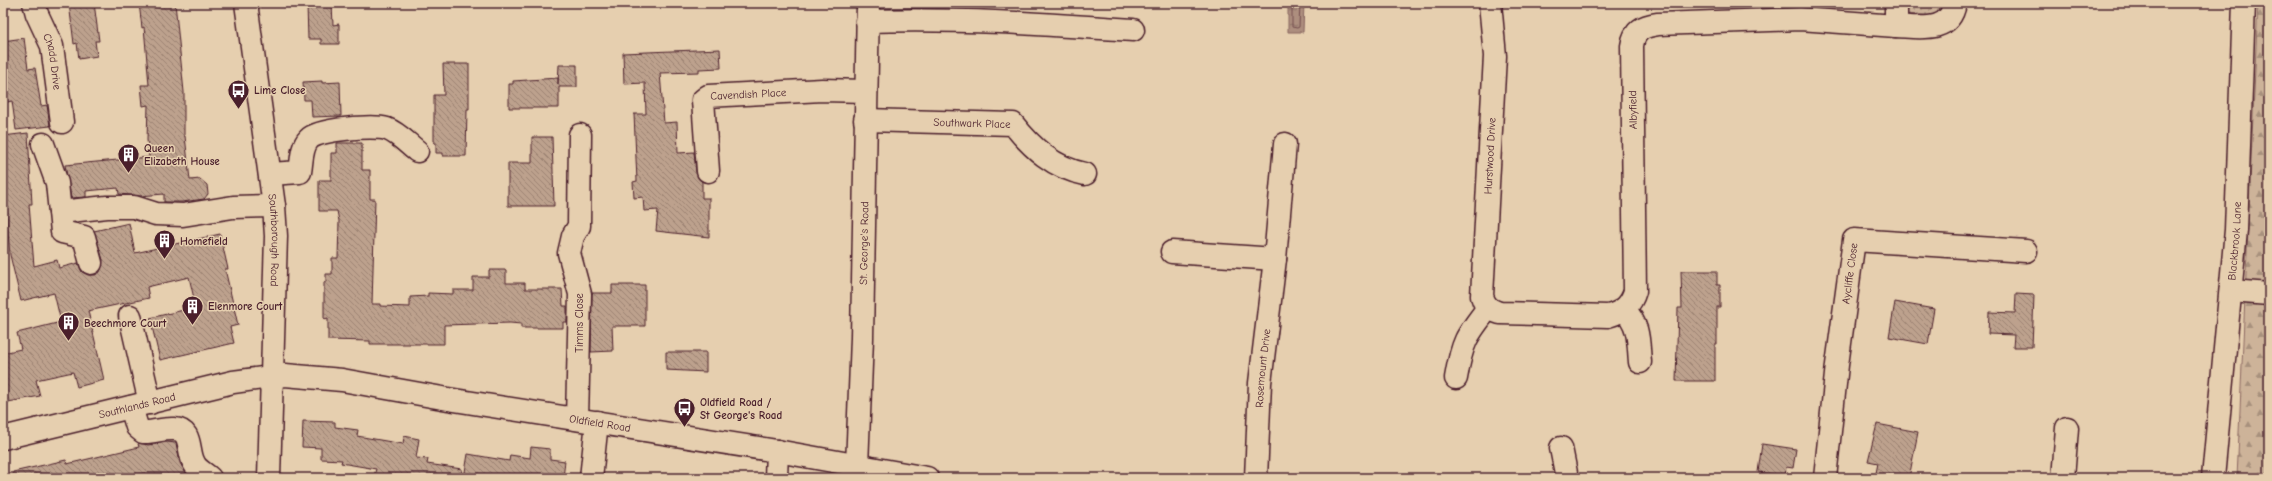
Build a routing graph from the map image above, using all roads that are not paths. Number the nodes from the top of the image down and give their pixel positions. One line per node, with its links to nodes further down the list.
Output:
1 (34, 3): 12 (street, Chadd Drive)
2 (246, 3): 18 (street, Southborough Road)
3 (1490, 3): 28 (street, Hurstwood Drive)
4 (1896, 3): 8 (street)
5 (1956, 3): 8 (street, Albyfield)
6 (2244, 3): 26 (street, Blackbrook Lane)
7 (867, 12): 9 (street, St. George's Road); 10 (street, St. George's Road)
8 (1896, 26): 29 (street, Albyfield)
9 (1133, 30)
10 (866, 91): 11 (street, St. George's Road); 17 (street, Cavendish Place)
11 (865, 120): 19 (street, Southwark Place); 40 (street, St. George's Road)
12 (62, 122)
13 (580, 135): 35 (street, Timms Close)
14 (43, 144): 21 (street)
15 (1285, 144): 24 (street, Rosemount Drive)
16 (417, 150): 18 (street)
17 (708, 171)
18 (270, 174): 20 (street, Southborough Road)
19 (1085, 174)
20 (274, 206): 21 (street); 32 (street, Southborough Road)
21 (60, 212): 25 (street)
22 (2026, 250): 48 (street, Aycliffe Close)
23 (1172, 252): 24 (street)
24 (1275, 259): 46 (street, Rosemount Drive)
25 (91, 263)
26 (2231, 291): 27 (street); 50 (street, Blackbrook Lane)
27 (2269, 294)
28 (1488, 308): 29 (street); 33 (street)
29 (1624, 309): 31 (street)
30 (130, 316): 34 (street)
31 (1640, 362)
32 (272, 376): 34 (street, Southlands Road); 35 (street, Oldfield Road); 42 (street, Southborough Road)
33 (1456, 378)
34 (140, 405): 37 (street, Southlands Road); 41 (street)
35 (587, 420): 39 (street, Oldfield Road); 43 (street, Timms Close)
36 (2067, 428): 49 (street)
37 (3, 438)
38 (1561, 448): 47 (street)
39 (777, 451): 40 (street, Oldfield Road); 44 (street)
40 (857, 466): 45 (street, Oldfield Road)
41 (210, 478)
42 (269, 478)
43 (591, 478)
44 (776, 478)
45 (927, 478)
46 (1256, 478)
47 (1567, 478)
48 (1825, 478)
49 (2063, 478)
50 (2213, 478)

